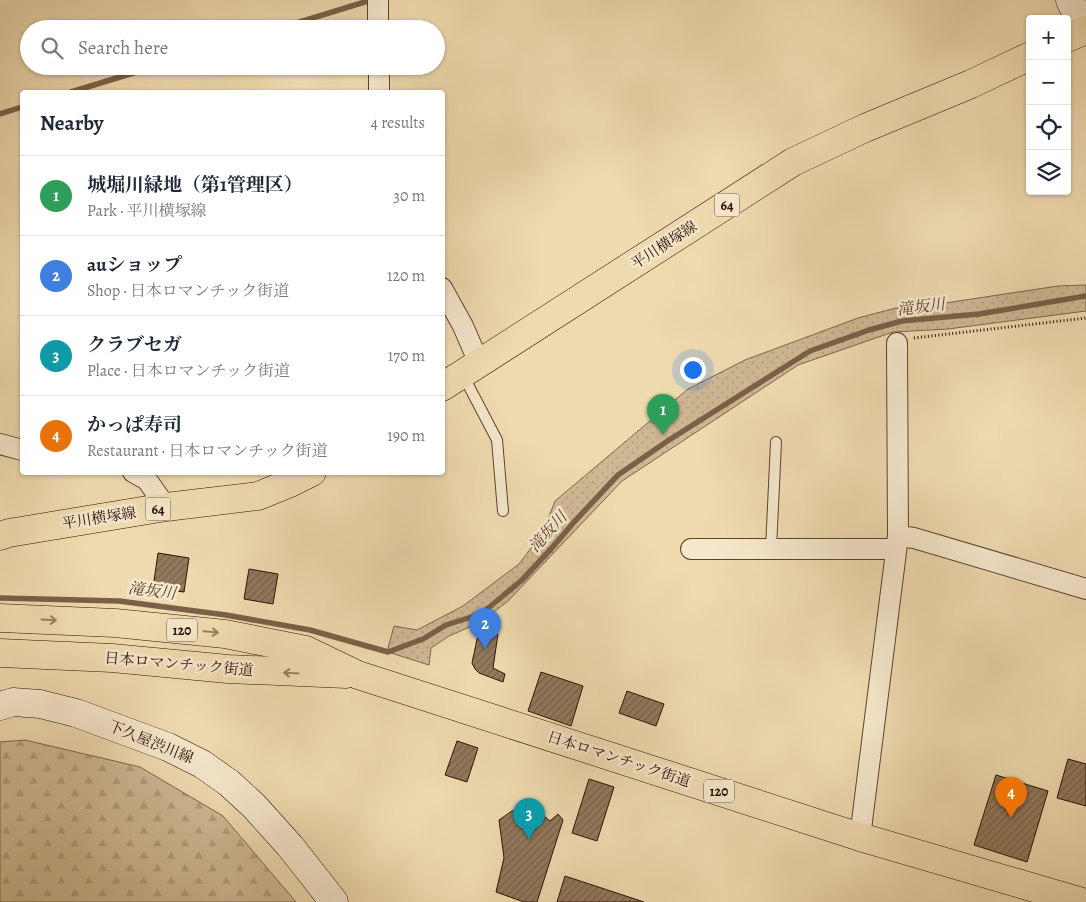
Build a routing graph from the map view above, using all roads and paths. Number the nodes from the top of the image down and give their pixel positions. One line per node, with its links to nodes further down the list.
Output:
1 (378, 0): 3 (street)
2 (1070, 0): 4 (main road)
3 (378, 20)
4 (1079, 33)
5 (1026, 58): 11 (main road, 平川横塚線 / 64)
6 (379, 75): 7 (street)
7 (379, 90)
8 (445, 293): 11 (street)
9 (1086, 318): 10 (path)
10 (897, 343): 20 (street)
11 (462, 375): 18 (lane)
12 (776, 442): 22 (lane)
13 (0, 444): 14 (street)
14 (20, 449)
15 (139, 475): 17 (street)
16 (306, 475): 17 (main road, 平川横塚線 / 64)
17 (166, 507): 19 (main road, 平川横塚線 / 64)
18 (503, 511)
19 (0, 536)
20 (897, 543): 22 (street); 23 (street); 28 (street)
21 (691, 549): 22 (street)
22 (771, 549)
23 (1086, 590)
24 (0, 618): 26 (main road, 日本ロマンチック街道 / 120, one-way to 26)
25 (0, 653): 26 (main road, 日本ロマンチック街道 / 120, one-way to 25)
26 (358, 674): 28 (main road, 日本ロマンチック街道 / 120)
27 (0, 706): 29 (main road, 下久屋渋川線)
28 (860, 837): 30 (main road, 日本ロマンチック街道 / 120)
29 (334, 902)
30 (1082, 902)

